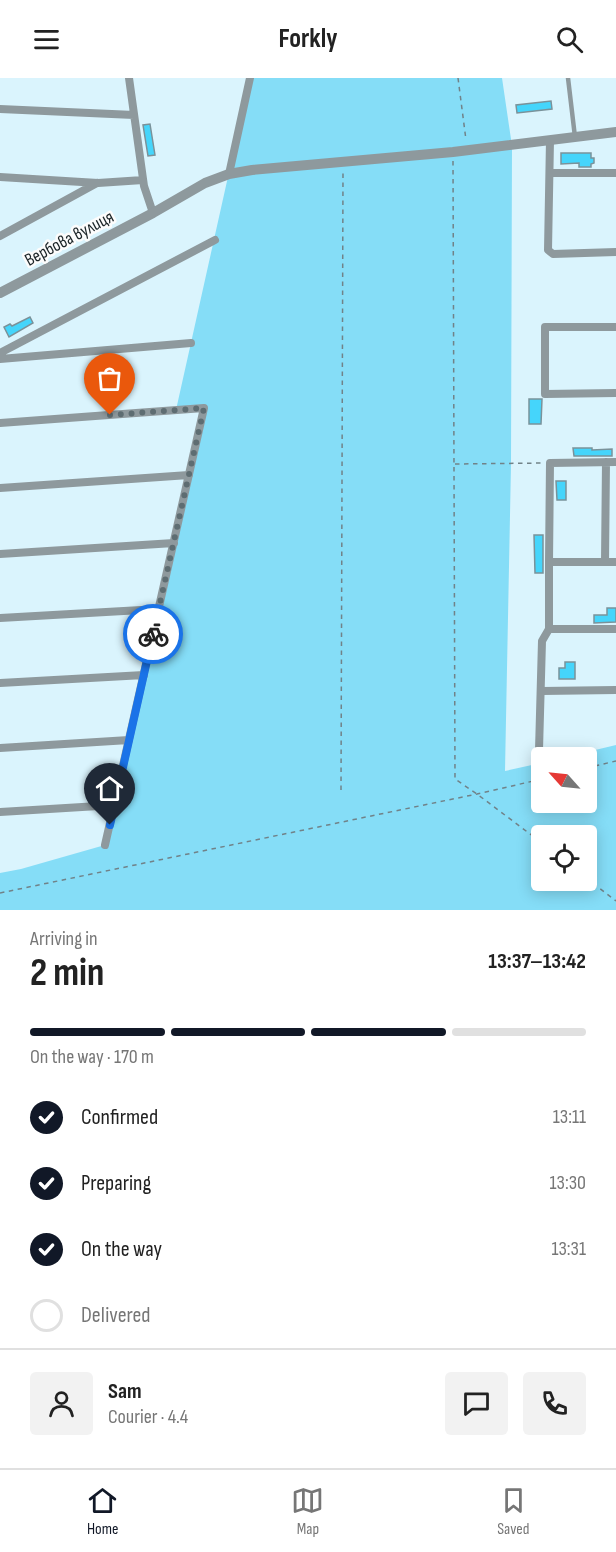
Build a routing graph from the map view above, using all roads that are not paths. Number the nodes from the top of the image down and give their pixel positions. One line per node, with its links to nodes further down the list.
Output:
1 (129, 78): 5 (street)
2 (250, 78): 11 (street)
3 (568, 78): 7 (lane)
4 (0, 109): 5 (street)
5 (134, 115): 13 (street)
6 (616, 132): 7 (street, Вербова вулиця)
7 (574, 137): 8 (street, Вербова вулиця)
8 (550, 140): 9 (street); 11 (street, Вербова вулиця)
9 (550, 173): 10 (street); 18 (street)
10 (616, 173)
11 (229, 174): 15 (street, Вербова вулиця)
12 (0, 177): 14 (street)
13 (143, 180): 14 (street); 15 (street)
14 (98, 183): 16 (street, Вербова вулиця)
15 (153, 213): 19 (street, Вербова вулиця)
16 (0, 236)
17 (215, 240): 22 (street)
18 (616, 252)
19 (0, 293)
20 (616, 327): 24 (street)
21 (192, 343): 23 (street)
22 (0, 353)
23 (0, 359)
24 (616, 393)
25 (0, 423): 28 (street)
26 (606, 462): 27 (street); 32 (street); 33 (street)
27 (616, 462)
28 (189, 475): 29 (street); 30 (street)
29 (0, 488)
30 (174, 543): 31 (street); 35 (street)
31 (0, 554)
32 (549, 562): 33 (street); 37 (street)
33 (605, 562): 34 (street)
34 (616, 562)
35 (159, 609): 36 (street); 39 (street)
36 (0, 618)
37 (549, 628): 38 (street); 42 (street)
38 (616, 629)
39 (144, 675): 40 (street); 43 (street)
40 (0, 682)
41 (616, 690): 42 (street)
42 (542, 691): 44 (street)
43 (129, 740): 45 (street); 46 (street)
44 (539, 747)
45 (0, 748)
46 (114, 804): 47 (street); 48 (street)
47 (0, 812)
48 (105, 845)

